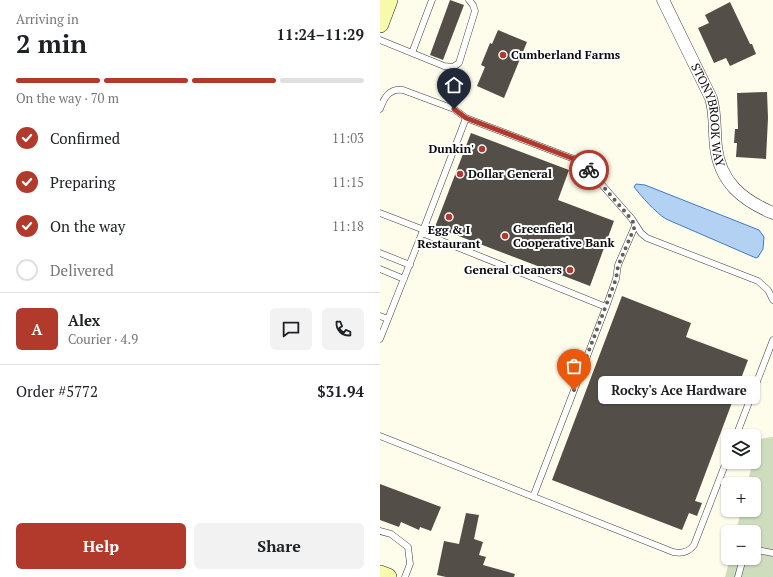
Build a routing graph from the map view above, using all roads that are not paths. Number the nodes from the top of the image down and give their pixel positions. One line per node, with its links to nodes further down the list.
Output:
1 (389, 0): 5 (main road)
2 (432, 0): 7 (lane)
3 (469, 0): 7 (lane)
4 (663, 0): 11 (street, STONYBROOK WAY)
5 (380, 24)
6 (380, 40): 7 (lane)
7 (412, 53)
8 (380, 109): 9 (lane)
9 (466, 118): 12 (lane); 13 (lane)
10 (380, 213): 13 (lane)
11 (773, 213)
12 (635, 226): 18 (lane); 19 (lane)
13 (423, 232): 15 (lane); 19 (lane)
14 (380, 253): 15 (lane)
15 (410, 265): 17 (lane)
16 (380, 269): 17 (lane)
17 (404, 279): 21 (lane)
18 (773, 300)
19 (606, 307): 27 (lane)
20 (380, 316): 21 (lane)
21 (388, 319): 22 (lane)
22 (380, 339)
23 (773, 340): 24 (lane)
24 (739, 429)
25 (380, 436): 27 (lane)
26 (723, 469): 27 (lane)
27 (533, 497)
28 (380, 531): 34 (lane)
29 (761, 551): 30 (lane)
30 (773, 553)
31 (741, 565): 35 (lane)
32 (380, 574): 33 (main road)
33 (388, 577)
34 (405, 577)
35 (738, 577)

